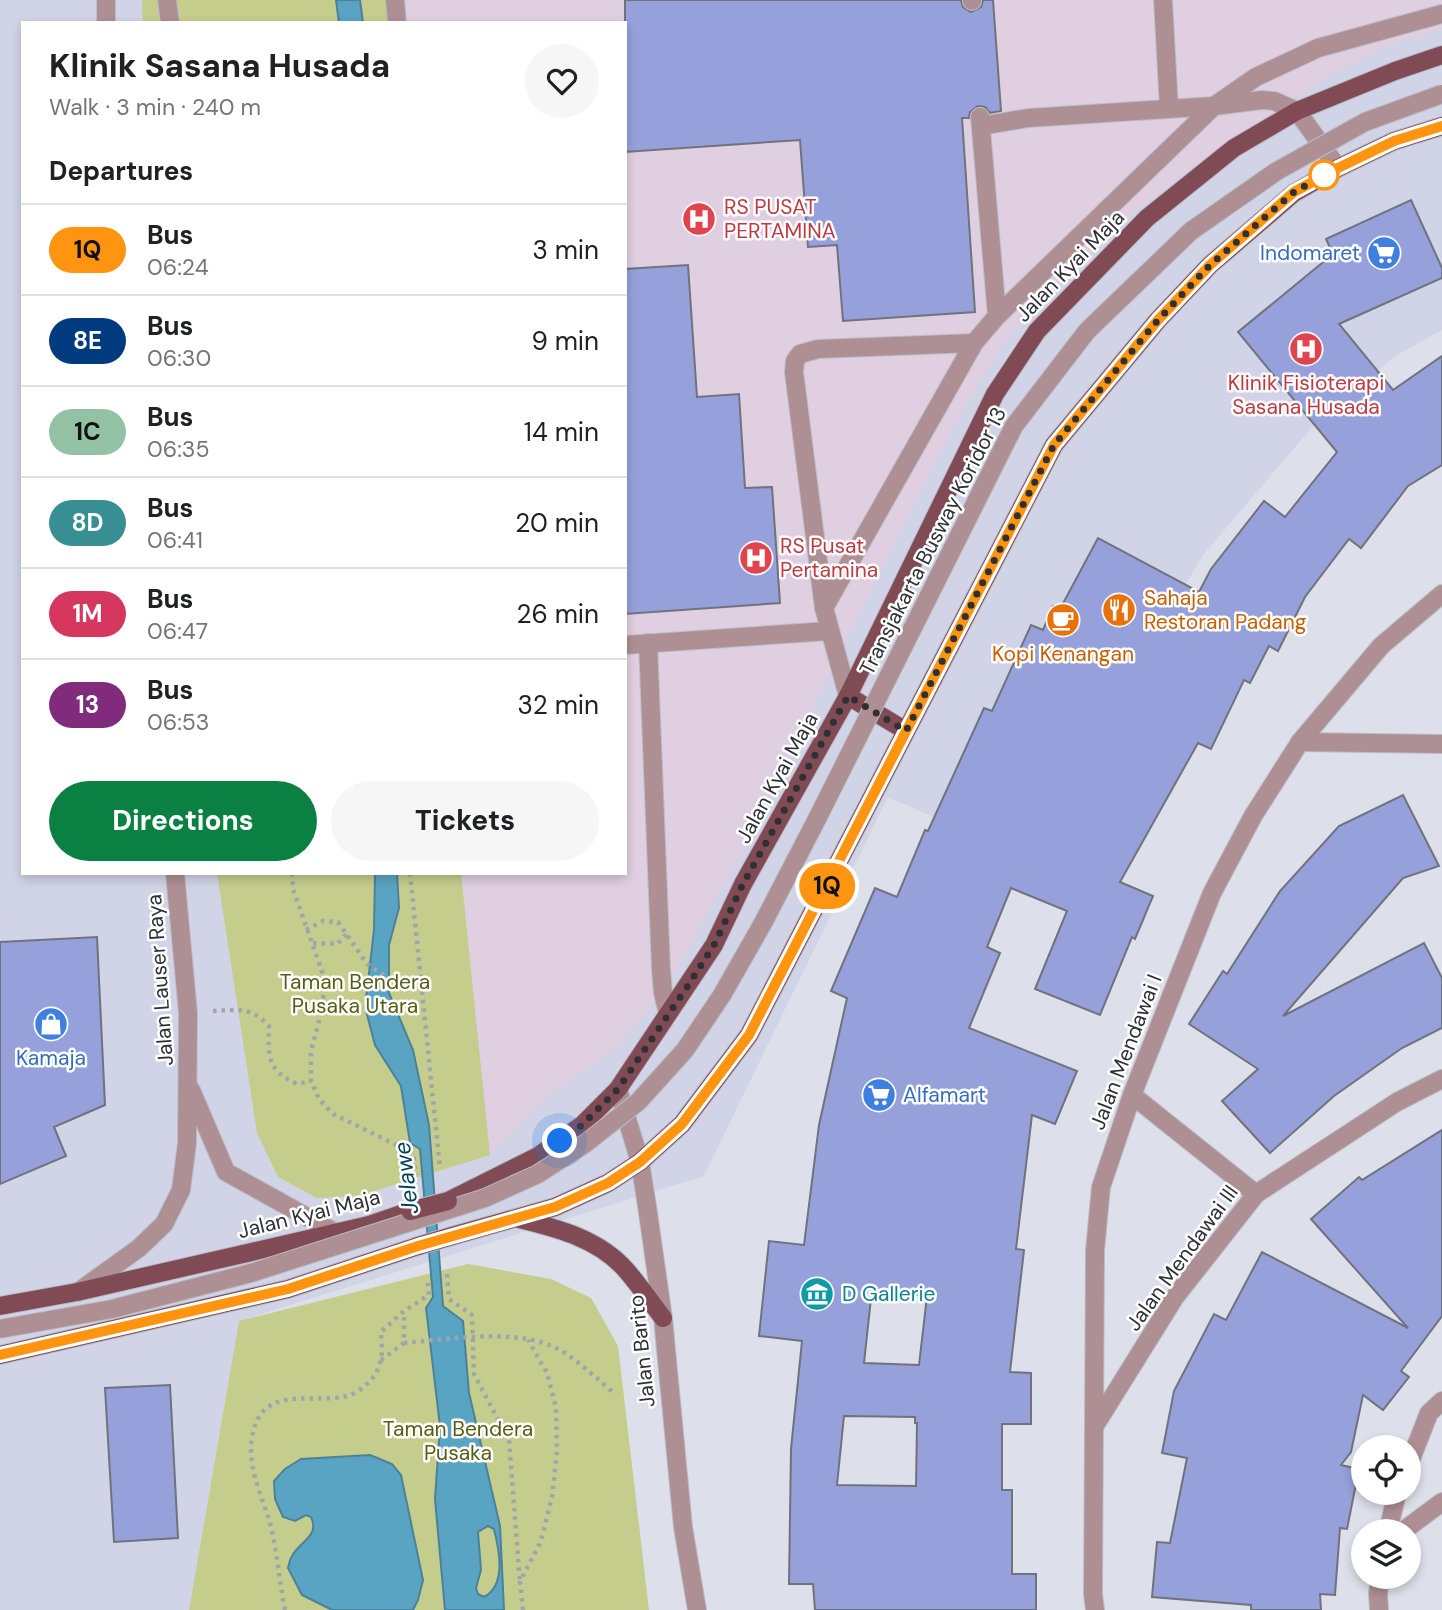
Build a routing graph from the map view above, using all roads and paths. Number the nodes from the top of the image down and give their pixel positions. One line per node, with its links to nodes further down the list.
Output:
1 (106, 0): 6 (street)
2 (167, 0): 7 (street)
3 (396, 0): 8 (street)
4 (1163, 0): 12 (street)
5 (1442, 14): 11 (street)
6 (106, 21)
7 (170, 21)
8 (397, 21)
9 (1442, 55): 13 (main road, Jalan Kyai Maja)
10 (1442, 94): 53 (street, Transjakarta Busway Koridor 13, bridge)
11 (1214, 106): 12 (street); 13 (street); 16 (street)
12 (1169, 108): 16 (street)
13 (1297, 111): 15 (street); 23 (main road, Jalan Kyai Maja)
14 (1442, 126): 15 (main road)
15 (1338, 168): 24 (main road)
16 (997, 316): 17 (street)
17 (974, 343): 19 (street); 19 (street)
18 (1442, 594): 25 (street, Jalan Mendawai I)
19 (824, 608): 20 (street)
20 (829, 631): 21 (street); 23 (street)
21 (648, 643): 22 (street); 35 (street)
22 (627, 645)
23 (848, 696): 24 (main road); 35 (main road, Jalan Kyai Maja)
24 (906, 731): 41 (main road)
25 (1300, 742): 26 (street); 40 (street, Jalan Mendawai I)
26 (1442, 744)
27 (175, 875): 34 (street, Jalan Lauser Raya)
28 (292, 875): 30 (path)
29 (410, 875): 33 (path)
30 (306, 930): 31 (path); 32 (path)
31 (348, 933): 32 (path); 33 (path)
32 (313, 943): 37 (path)
33 (421, 979): 42 (path)
34 (188, 1013): 37 (path); 38 (street, Jalan Lauser Raya)
35 (668, 1013): 39 (main road, Jalan Kyai Maja)
36 (1442, 1079): 44 (street, Jalan Mendawai III)
37 (311, 1081): 43 (path)
38 (188, 1084): 46 (street, Jalan Lauser Raya); 49 (street, Jalan Lauser Raya)
39 (618, 1089): 41 (street, Jalan Barito); 46 (main road, Jalan Kyai Maja, bridge)
40 (1132, 1095): 44 (street); 61 (street, Jalan Mendawai I)
41 (640, 1162): 45 (main road); 52 (street, Jalan Barito)
42 (440, 1168)
43 (416, 1175)
44 (1256, 1194): 61 (street, Jalan Mendawai III)
45 (516, 1218): 52 (main road); 57 (main road, bridge)
46 (336, 1233): 49 (main road, Jalan Kyai Maja)
47 (447, 1274): 54 (path)
48 (427, 1278): 51 (path)
49 (77, 1292): 50 (main road, Jalan Kyai Maja)
50 (0, 1306)
51 (404, 1311): 56 (path); 58 (path)
52 (663, 1318): 69 (street, Jalan Barito)
53 (0, 1329)
54 (470, 1338): 55 (path); 56 (path); 65 (path)
55 (528, 1340): 59 (path); 65 (path)
56 (404, 1343): 58 (path)
57 (0, 1355)
58 (381, 1360): 67 (path)
59 (615, 1394)
60 (1442, 1401): 62 (street)
61 (1094, 1427): 70 (street, Jalan Mendawai I)
62 (1420, 1435)
63 (1442, 1502): 64 (street)
64 (1419, 1519)
65 (520, 1582): 68 (path)
66 (1379, 1589): 71 (street)
67 (285, 1610)
68 (523, 1610)
69 (697, 1610)
70 (1095, 1610)
71 (1379, 1610)

